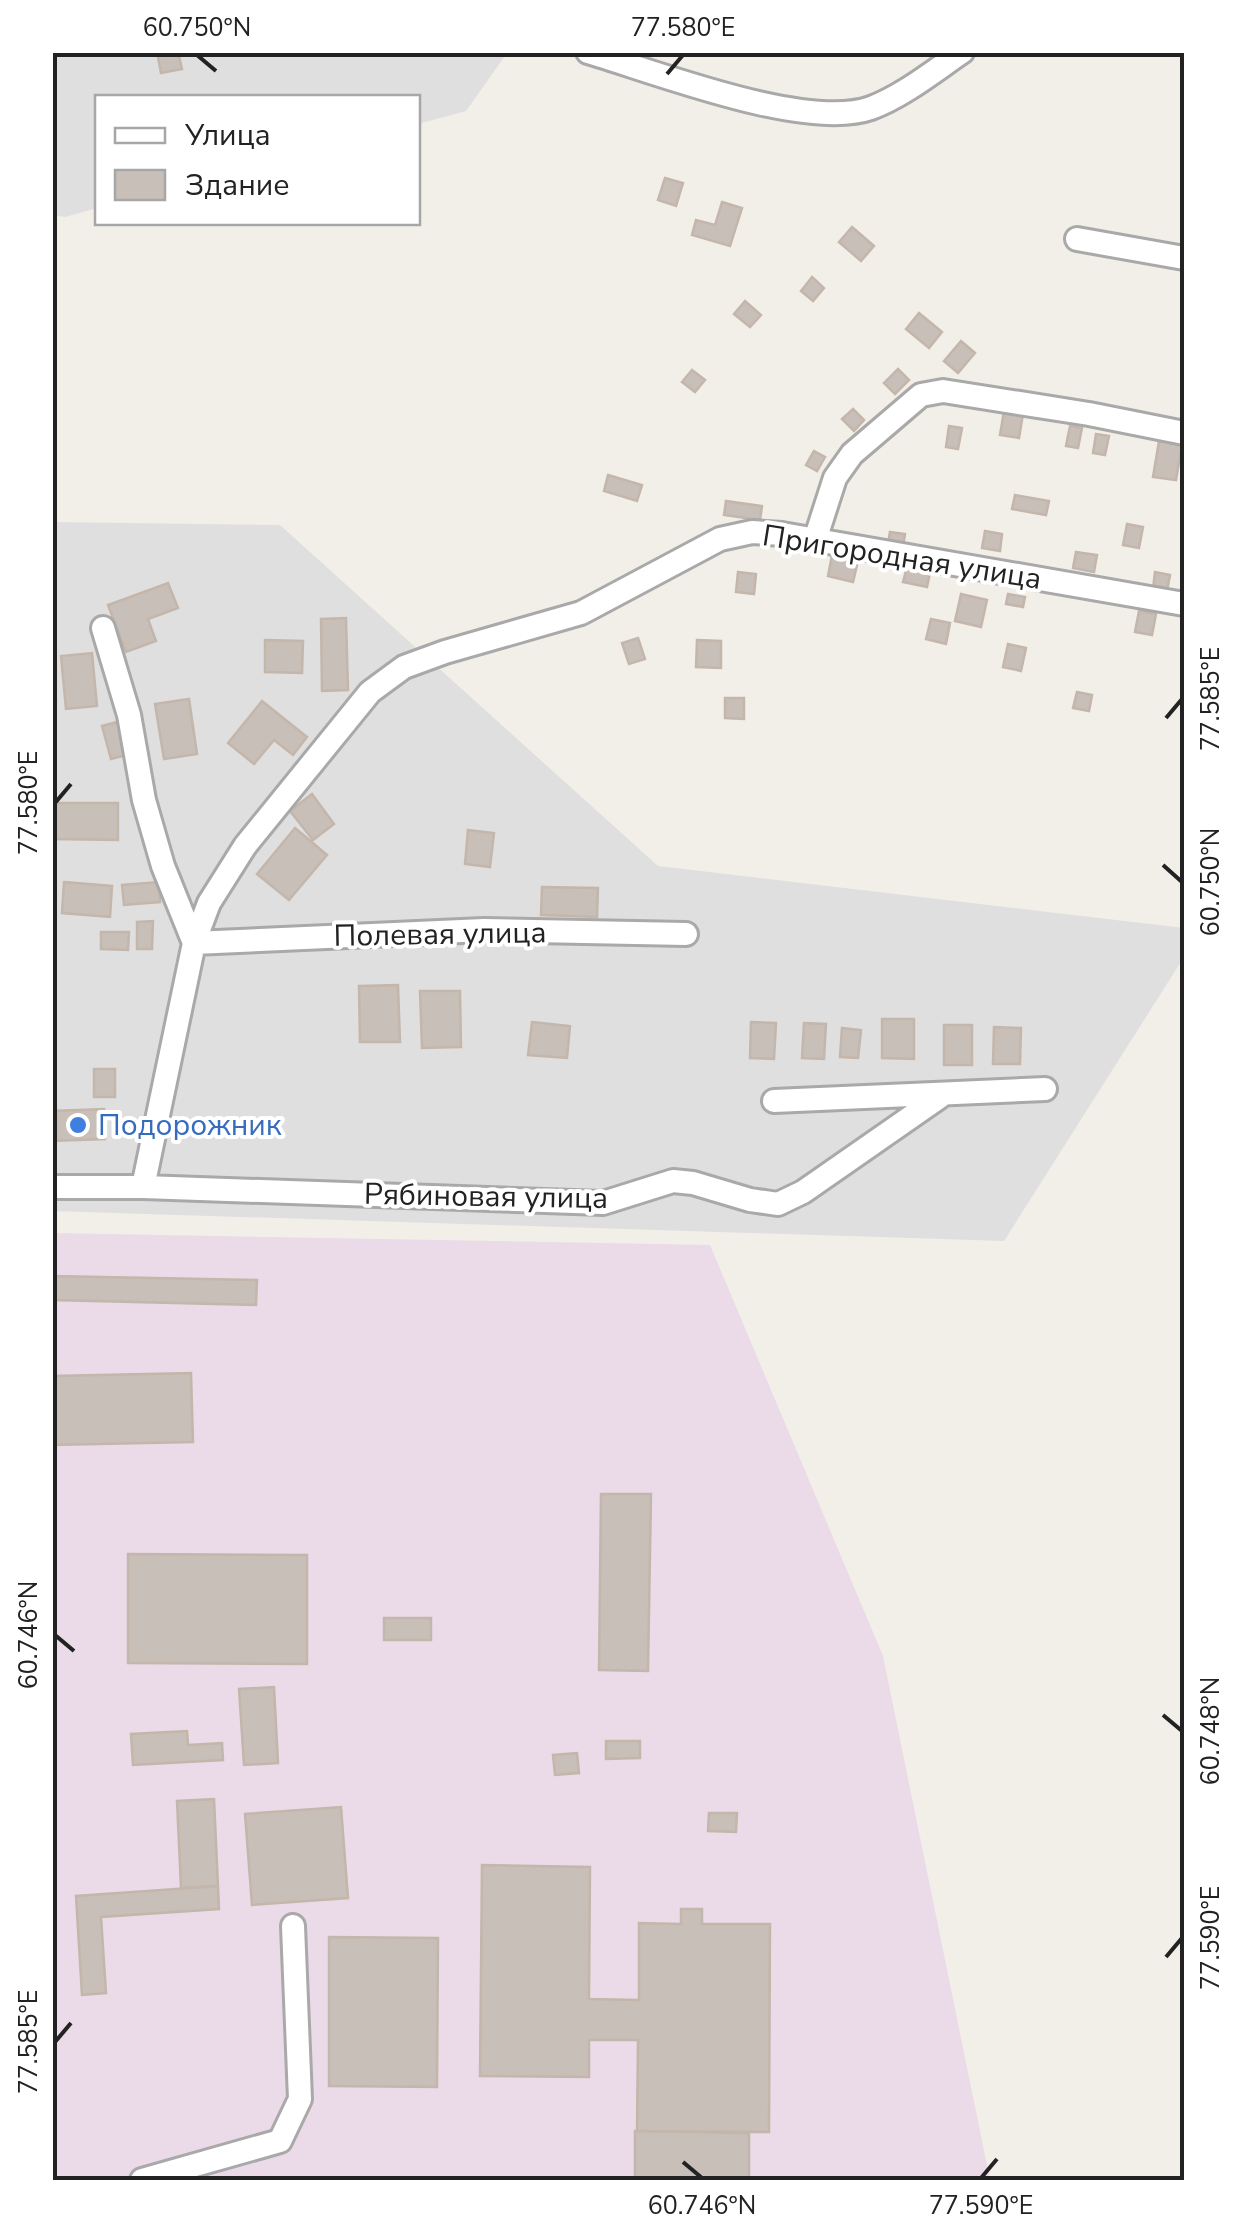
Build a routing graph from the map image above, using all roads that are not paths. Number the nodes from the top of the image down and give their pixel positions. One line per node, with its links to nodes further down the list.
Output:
1 (588, 52): 2 (lane)
2 (962, 52)
3 (1077, 238): 4 (lane)
4 (1184, 258)
5 (1184, 433): 6 (lane)
6 (814, 540): 7 (lane, Пригородная улица); 10 (lane, Пригородная улица)
7 (1184, 604)
8 (103, 628): 10 (lane)
9 (686, 934): 10 (lane, Полевая улица)
10 (194, 943): 15 (lane, Пригородная улица)
11 (1046, 1089): 12 (lane)
12 (941, 1096): 13 (lane); 15 (lane, Рябиновая улица)
13 (774, 1100)
14 (52, 1187): 15 (lane, Рябиновая улица)
15 (143, 1187)
16 (293, 1926): 17 (lane)
17 (142, 2180)

